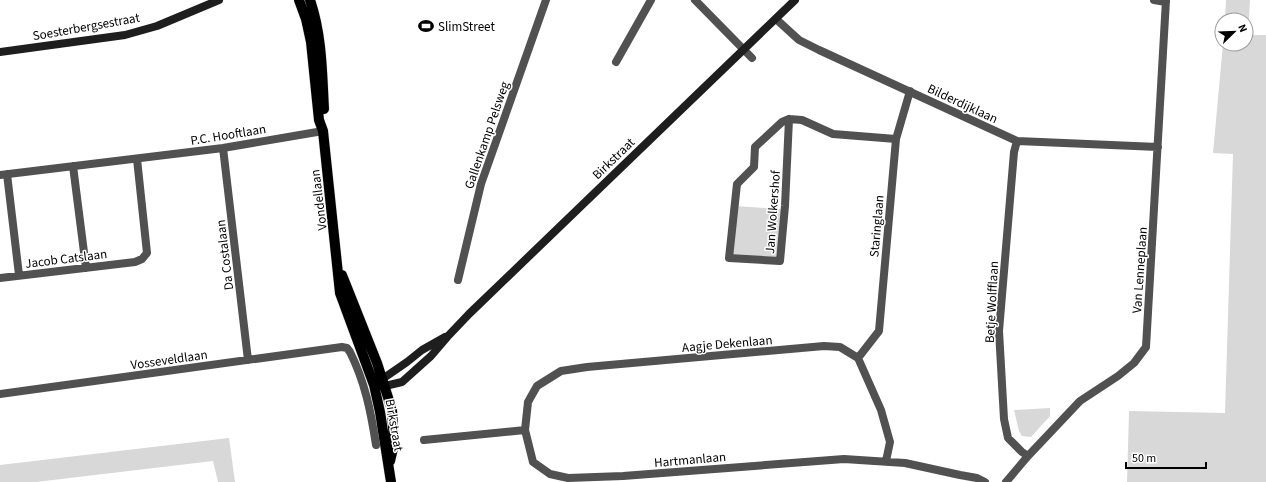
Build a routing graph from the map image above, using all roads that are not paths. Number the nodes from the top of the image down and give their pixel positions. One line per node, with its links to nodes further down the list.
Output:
1 (219, 0): 12 (main road, Soesterbergsestraat)
2 (299, 0): 17 (main road, Vondellaan)
3 (310, 0): 17 (main road, Vondellaan)
4 (546, 0): 29 (street, Gallenkamp Pelsweg)
5 (651, 0): 14 (street)
6 (695, 0): 11 (street)
7 (795, 0): 10 (main road, Birkstraat)
8 (1154, 0): 9 (street)
9 (1166, 1): 20 (street, Van Lenneplaan)
10 (776, 19): 11 (main road, Birkstraat); 15 (street, Bilderdijklaan)
11 (744, 50): 13 (street); 30 (main road, Birkstraat)
12 (0, 52)
13 (752, 58)
14 (616, 62)
15 (910, 91): 18 (street, Staringlaan); 19 (street, Bilderdijklaan)
16 (789, 119): 16 (street, Jan Wolkershof); 18 (street)
17 (323, 131): 21 (street, P.C. Hooftlaan); 25 (main road, Vondellaan)
18 (896, 139): 31 (street, Staringlaan)
19 (1017, 141): 20 (street, Bilderdijklaan); 39 (street, Betje Wolfflaan)
20 (1158, 147): 39 (street, Van Lenneplaan)
21 (223, 148): 22 (street, P.C. Hooftlaan); 32 (street, Da Costalaan)
22 (137, 159): 23 (street, P.C. Hooftlaan); 26 (street, Jacob Catslaan)
23 (73, 166): 24 (street, P.C. Hooftlaan); 26 (street)
24 (4, 174): 27 (street, P.C. Hooftlaan)
25 (338, 266): 33 (main road, Vondellaan); 34 (main road, Vondellaan)
26 (86, 268): 27 (street, Jacob Catslaan)
27 (19, 275): 28 (street, Jacob Catslaan)
28 (0, 278)
29 (458, 280)
30 (449, 335): 33 (main road, Birkstraat); 33 (main road, Birkstraat)
31 (858, 358): 36 (street, Aagje Dekenlaan); 40 (street)
32 (248, 360): 35 (street, Vosseveldlaan); 38 (street, Vosseveldlaan)
33 (384, 382): 34 (main road, Birkstraat); 41 (main road, Birkstraat)
34 (374, 385): 41 (main road, Birkstraat)
35 (0, 394)
36 (525, 430): 37 (street); 40 (street, Hartmanlaan)
37 (424, 440)
38 (376, 445)
39 (1028, 456): 44 (street, Van Lenneplaan)
40 (886, 461): 43 (street, Hartmanlaan)
41 (389, 468): 42 (main road, Birkstraat)
42 (391, 482)
43 (985, 482)
44 (1006, 482)

